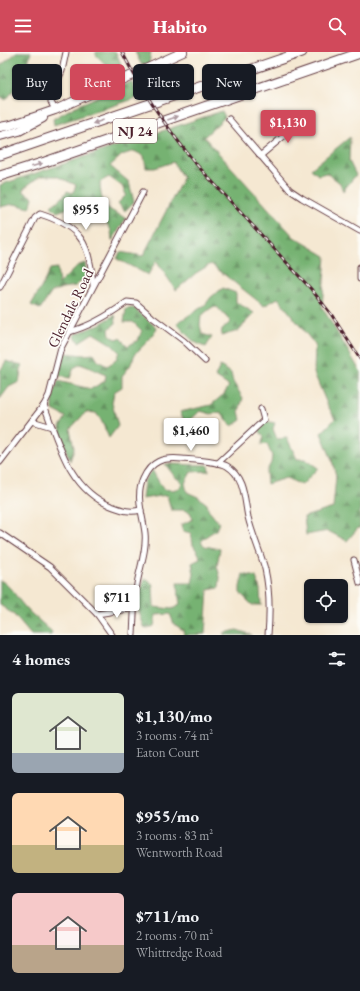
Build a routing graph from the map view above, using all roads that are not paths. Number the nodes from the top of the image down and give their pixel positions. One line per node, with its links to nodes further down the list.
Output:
1 (66, 52): 7 (street)
2 (183, 52): 7 (main road)
3 (288, 52): 6 (highway)
4 (302, 52): 6 (highway, NJ 24)
5 (360, 53): 14 (highway, NJ 24, one-way to 5)
6 (201, 87): 12 (highway, NJ 24, one-way to 12)
7 (55, 110): 10 (main road); 11 (main road)
8 (229, 119): 13 (street)
9 (310, 121): 13 (street)
10 (0, 127)
11 (0, 136)
12 (0, 155)
13 (260, 156): 16 (street)
14 (0, 176)
15 (143, 192): 19 (street, Glendale Road)
16 (360, 231)
17 (360, 267): 18 (street)
18 (360, 280)
19 (93, 286): 20 (street); 21 (street, Glendale Road)
20 (0, 287)
21 (69, 332): 22 (street); 23 (street, Glendale Road)
22 (205, 361)
23 (44, 405): 25 (street, Glendale Road); 26 (street)
24 (261, 409): 28 (street)
25 (32, 421): 26 (street); 27 (street, Glendale Road)
26 (52, 427): 29 (street)
27 (0, 462)
28 (218, 462): 29 (street); 37 (street)
29 (140, 510): 33 (street)
30 (0, 533): 34 (street)
31 (354, 560): 32 (street)
32 (360, 583)
33 (135, 608): 34 (street); 36 (street)
34 (97, 614): 35 (street)
35 (112, 635)
36 (133, 635)
37 (268, 635)

